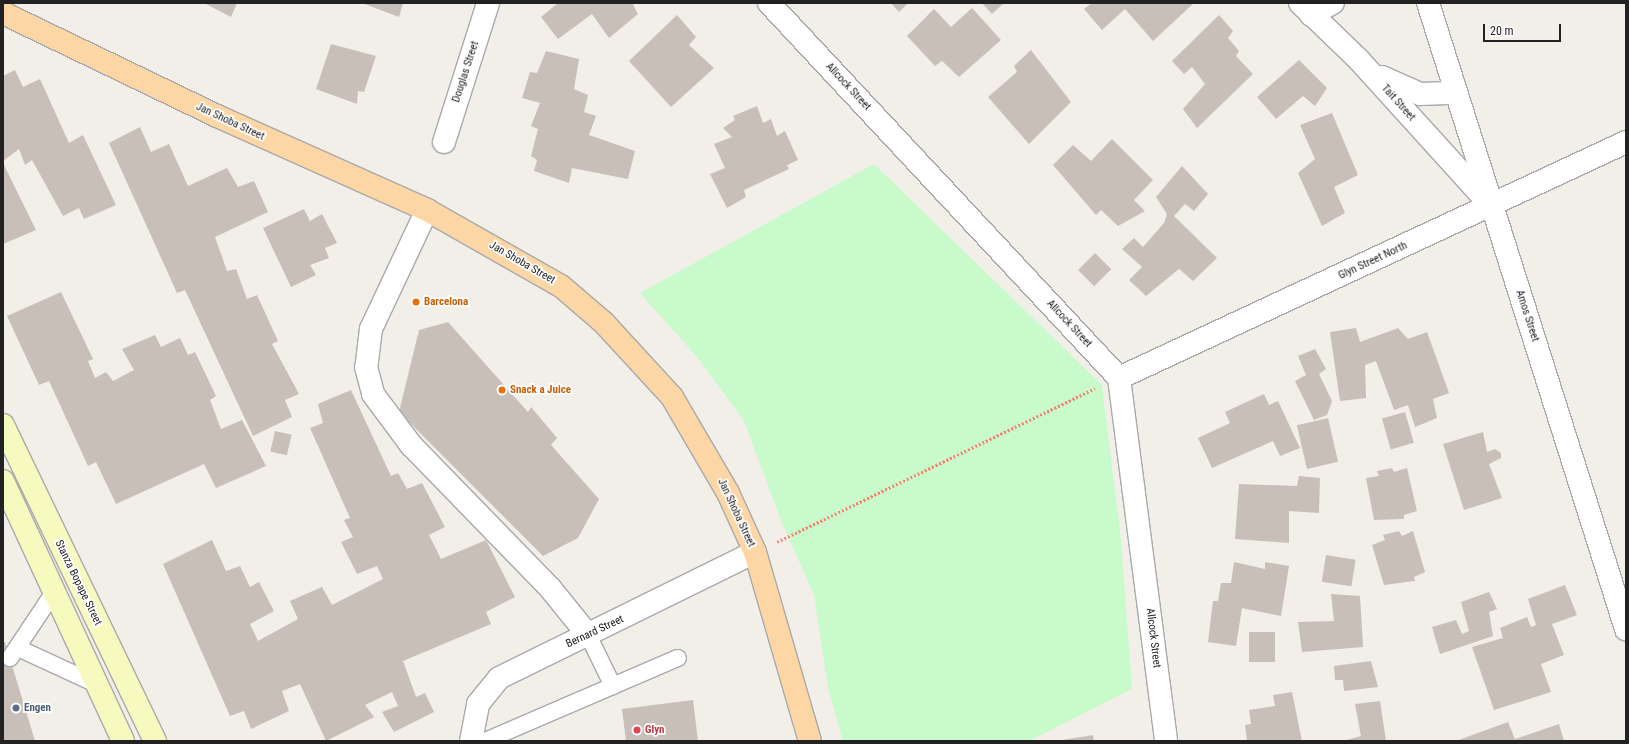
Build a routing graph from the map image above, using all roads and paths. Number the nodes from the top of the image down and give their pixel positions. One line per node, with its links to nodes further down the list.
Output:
1 (488, 3): 9 (street, Douglas Street)
2 (769, 3): 13 (street, Allcock Street)
3 (1333, 3): 5 (street)
4 (1428, 3): 8 (street, Amos Street)
5 (1305, 9): 7 (street, Tait Street)
6 (3, 13): 12 (main road, Jan Shoba Street)
7 (1359, 60): 8 (street); 11 (street, Tait Street)
8 (1456, 93): 11 (street, Amos Street)
9 (444, 142)
10 (1626, 142): 11 (street, Glyn Street North)
11 (1492, 206): 13 (street, Glyn Street North); 18 (street, Amos Street)
12 (427, 210): 16 (main road, Jan Shoba Street); 19 (street)
13 (1119, 378): 16 (path); 28 (street, Allcock Street)
14 (3, 425): 24 (main road, Stanza Bopape Street)
15 (3, 481): 17 (main road)
16 (755, 552): 19 (street, Bernard Street); 27 (main road, Jan Shoba Street)
17 (54, 592): 21 (main road); 21 (lane)
18 (1626, 629)
19 (588, 635): 22 (lane); 25 (street, Bernard Street)
20 (678, 658): 22 (lane)
21 (96, 684): 23 (main road)
22 (613, 686): 26 (lane)
23 (123, 741)
24 (155, 741)
25 (471, 741)
26 (485, 741)
27 (810, 741)
28 (1166, 741)

